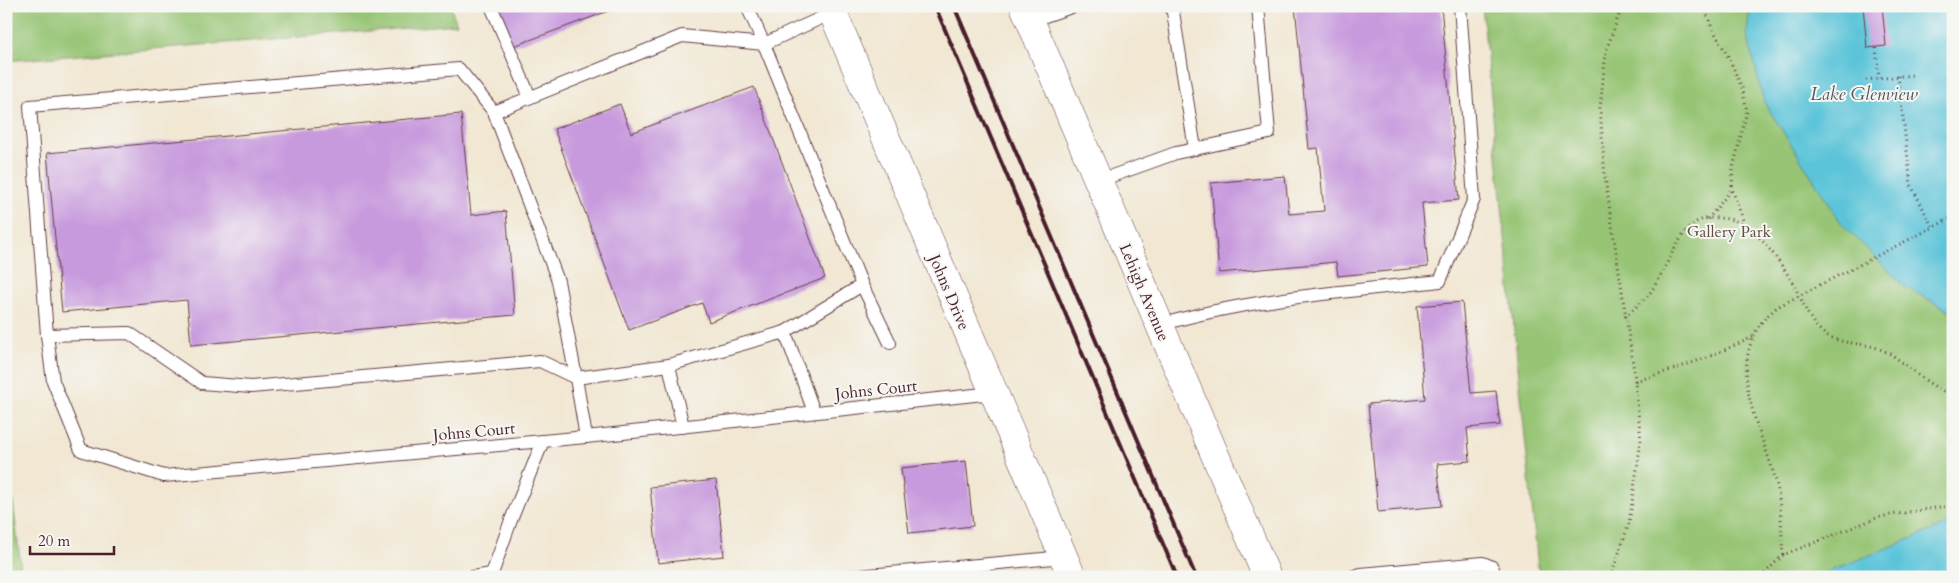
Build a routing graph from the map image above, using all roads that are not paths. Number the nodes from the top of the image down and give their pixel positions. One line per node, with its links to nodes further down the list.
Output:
1 (491, 6): 10 (lane)
2 (747, 6): 9 (lane)
3 (1074, 6): 8 (lane)
4 (1172, 6): 12 (lane)
5 (1258, 6): 12 (lane)
6 (1460, 6): 15 (lane)
7 (831, 10): 9 (lane); 21 (street, Johns Drive)
8 (1027, 14): 13 (street, Lehigh Avenue)
9 (764, 44): 10 (lane); 14 (lane)
10 (530, 98): 11 (lane)
11 (494, 112): 17 (lane); 20 (lane)
12 (1195, 149): 13 (lane)
13 (1098, 181): 15 (street, Lehigh Avenue)
14 (862, 285): 16 (lane); 18 (lane)
15 (1160, 325): 30 (street, Lehigh Avenue)
16 (785, 332): 19 (lane); 22 (lane)
17 (48, 336): 20 (lane); 25 (lane, Johns Court)
18 (890, 343)
19 (669, 365): 20 (lane); 23 (lane)
20 (576, 378): 24 (lane)
21 (993, 393): 22 (lane, Johns Court); 26 (street, Johns Drive)
22 (814, 412): 23 (lane, Johns Court)
23 (683, 427): 24 (lane, Johns Court)
24 (586, 437): 25 (lane, Johns Court)
25 (543, 441): 27 (lane)
26 (1068, 567): 29 (lane)
27 (493, 575): 28 (lane)
28 (472, 577)
29 (847, 577)
30 (1267, 577)
31 (1352, 577): 32 (lane)
32 (1496, 577)

